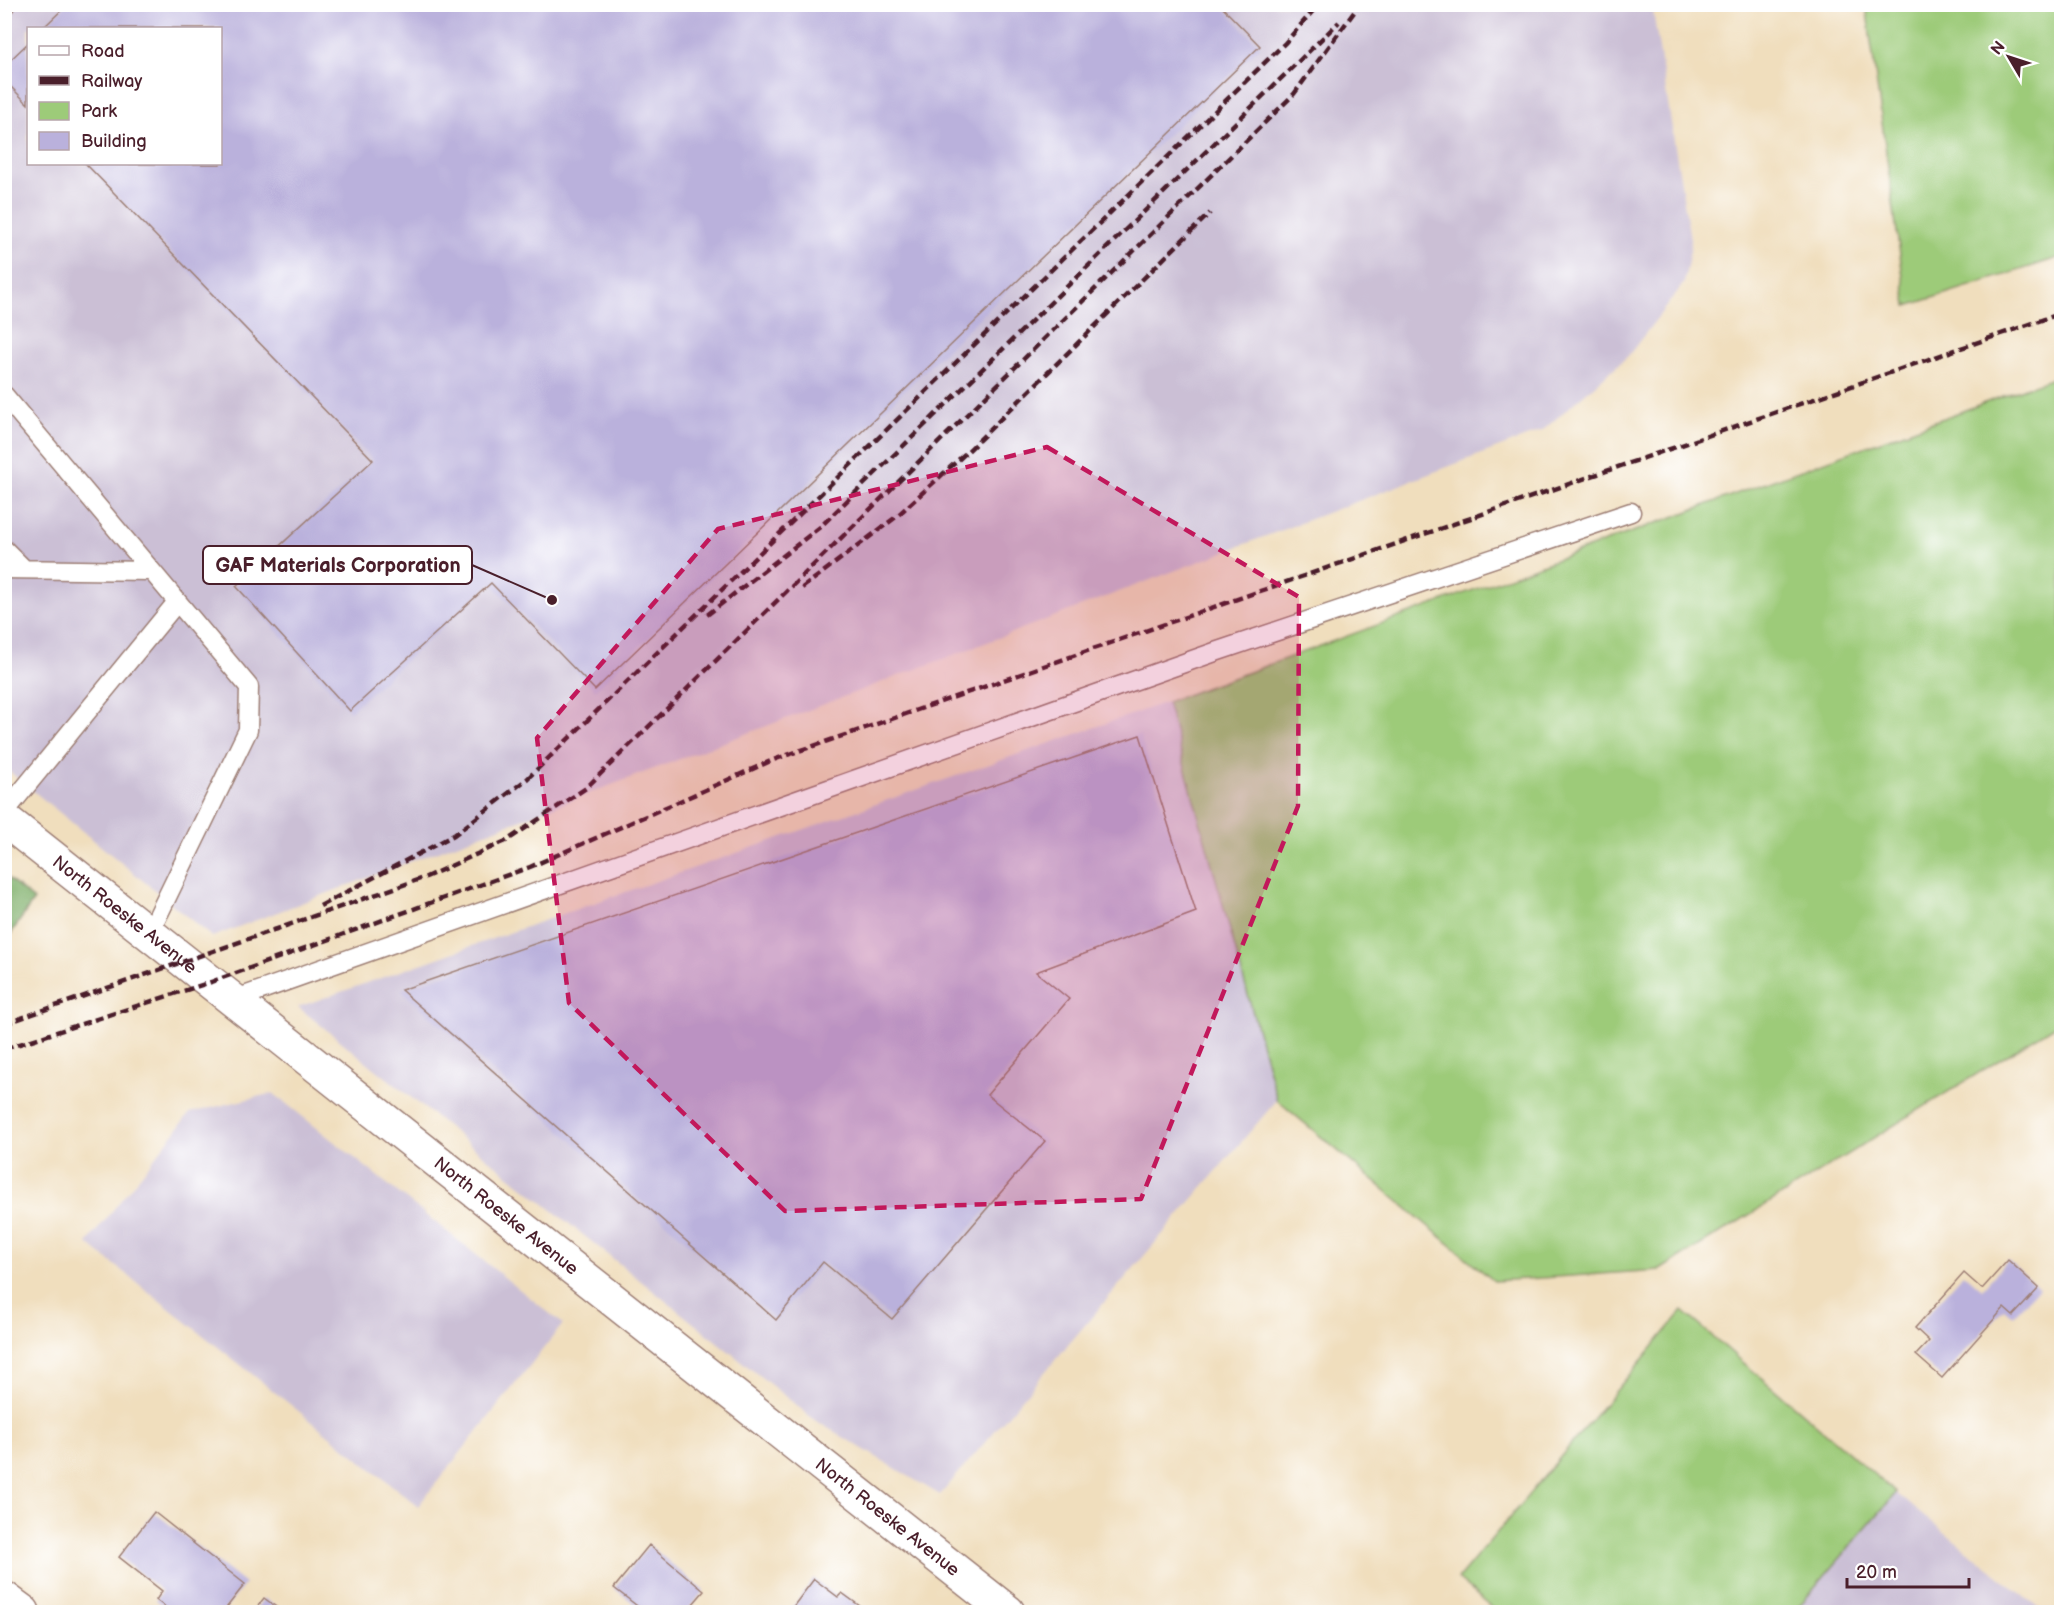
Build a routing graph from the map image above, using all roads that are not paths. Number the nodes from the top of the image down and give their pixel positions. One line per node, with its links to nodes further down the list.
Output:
1 (4, 395): 6 (lane)
2 (1631, 512): 11 (lane)
3 (4, 549): 5 (lane)
4 (4, 569): 5 (lane)
5 (24, 569): 6 (lane)
6 (151, 571): 7 (lane)
7 (177, 602): 8 (lane); 10 (lane)
8 (4, 813)
9 (4, 819): 10 (street, North Roeske Avenue)
10 (149, 934): 11 (street, North Roeske Avenue)
11 (233, 1000): 14 (street, North Roeske Avenue)
12 (4, 1598): 13 (street)
13 (23, 1612)
14 (1008, 1612)

